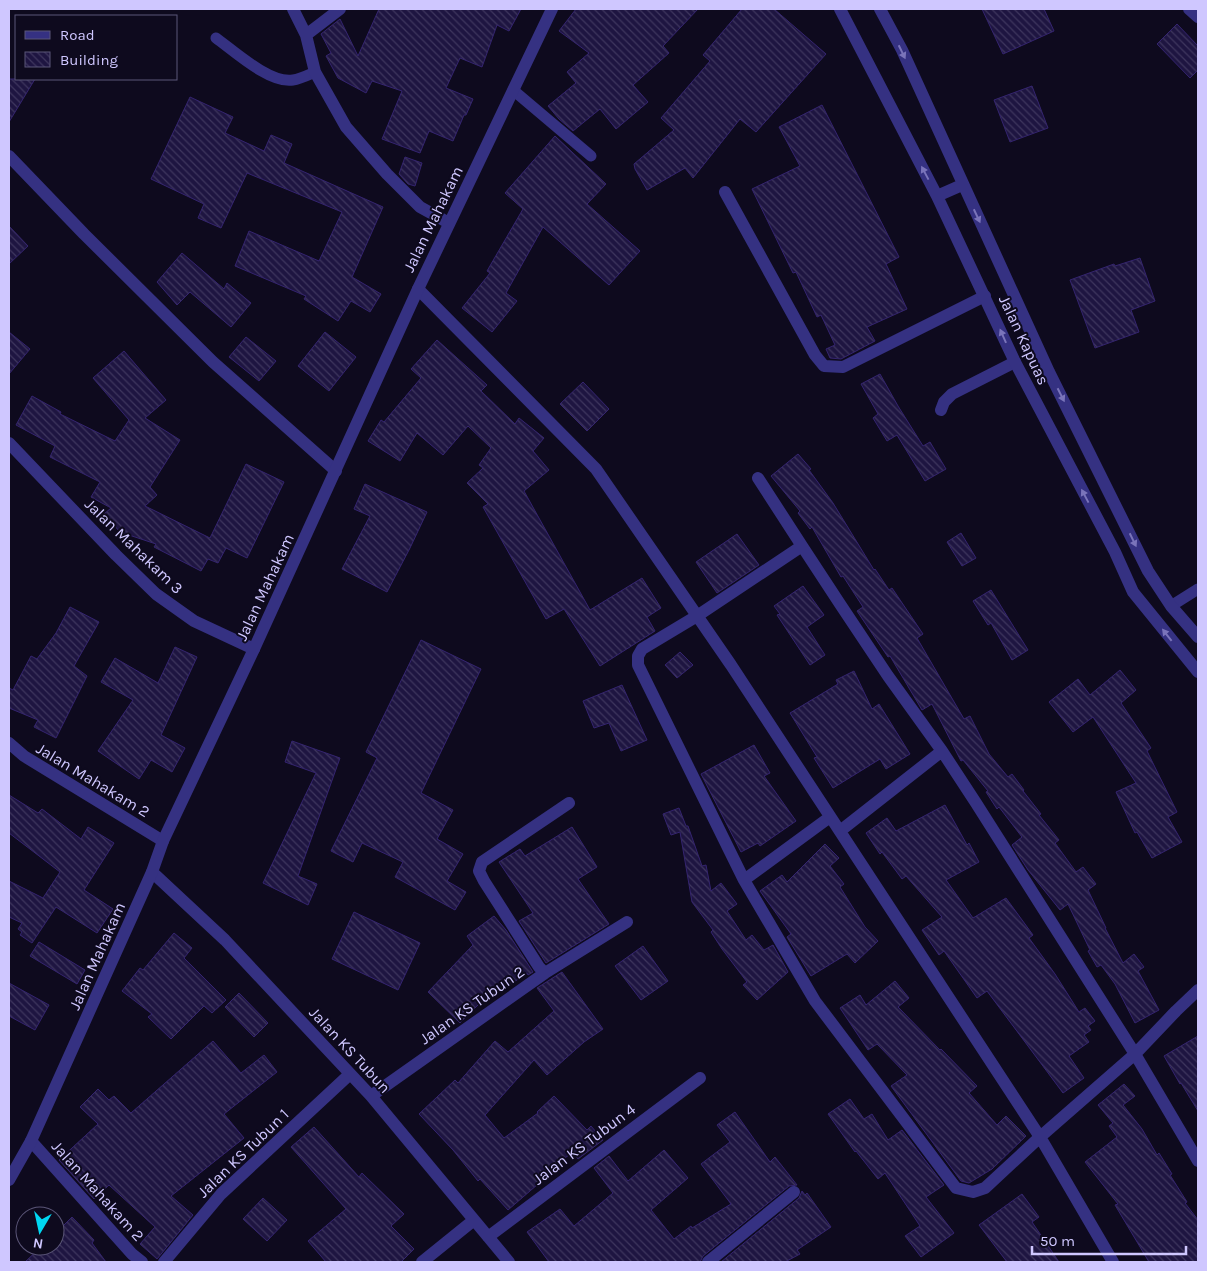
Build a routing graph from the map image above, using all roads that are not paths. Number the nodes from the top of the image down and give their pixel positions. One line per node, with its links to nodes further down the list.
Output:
1 (293, 9): 8 (street)
2 (340, 9): 8 (street)
3 (552, 9): 11 (street, Jalan Mahakam)
4 (880, 9): 14 (street, Jalan Kapuas, one-way to 14)
5 (1189, 9): 7 (street)
6 (840, 11): 16 (street, Jalan Kapuas, one-way to 6)
7 (1198, 17)
8 (306, 34): 10 (street)
9 (216, 38): 10 (lane)
10 (315, 72): 17 (street)
11 (513, 90): 13 (lane); 17 (street, Jalan Mahakam)
12 (9, 156): 23 (street)
13 (591, 156)
14 (962, 185): 16 (street); 27 (street, Jalan Kapuas, one-way to 27)
15 (725, 192): 19 (street)
16 (937, 196): 19 (street, Jalan Kapuas)
17 (449, 223): 18 (street, Jalan Mahakam)
18 (418, 289): 23 (street, Jalan Mahakam); 28 (street)
19 (985, 296): 20 (street, Jalan Kapuas, one-way to 19)
20 (1015, 362): 21 (street); 31 (street, Jalan Kapuas, one-way to 20)
21 (941, 410)
22 (9, 444): 30 (street, Jalan Mahakam 3)
23 (336, 471): 30 (street, Jalan Mahakam)
24 (758, 478): 25 (street)
25 (802, 546): 28 (street); 33 (street)
26 (1198, 589): 27 (lane)
27 (1171, 606): 29 (street, Jalan Kapuas)
28 (697, 616): 35 (street); 39 (street)
29 (1198, 637)
30 (254, 649): 37 (street, Jalan Mahakam)
31 (1198, 672)
32 (9, 744): 37 (street, Jalan Mahakam 2)
33 (942, 751): 36 (street); 43 (street)
34 (570, 802): 41 (street, Jalan KS Tubun 2)
35 (830, 817): 36 (street); 39 (street)
36 (840, 831): 47 (street)
37 (163, 841): 38 (street, Jalan Mahakam)
38 (152, 872): 44 (street, Jalan KS Tubun); 48 (street, Jalan Mahakam)
39 (744, 880): 47 (street)
40 (627, 922): 41 (street)
41 (545, 973): 46 (street, Jalan KS Tubun 2)
42 (1198, 990): 43 (street)
43 (1135, 1054): 47 (street); 49 (street)
44 (350, 1074): 46 (street, Jalan KS Tubun); 55 (street, Jalan KS Tubun 1)
45 (700, 1078): 53 (street, Jalan KS Tubun 4)
46 (371, 1096): 52 (street, Jalan KS Tubun)
47 (1040, 1137): 59 (street)
48 (31, 1141): 50 (street, Jalan Mahakam); 54 (street, Jalan Mahakam 2)
49 (1198, 1162)
50 (9, 1180)
51 (794, 1192): 58 (street)
52 (474, 1220): 53 (street, Jalan KS Tubun); 56 (street)
53 (488, 1237): 57 (street, Jalan KS Tubun)
54 (142, 1262)
55 (164, 1262)
56 (422, 1262)
57 (510, 1262)
58 (708, 1262)
59 (1113, 1262)

